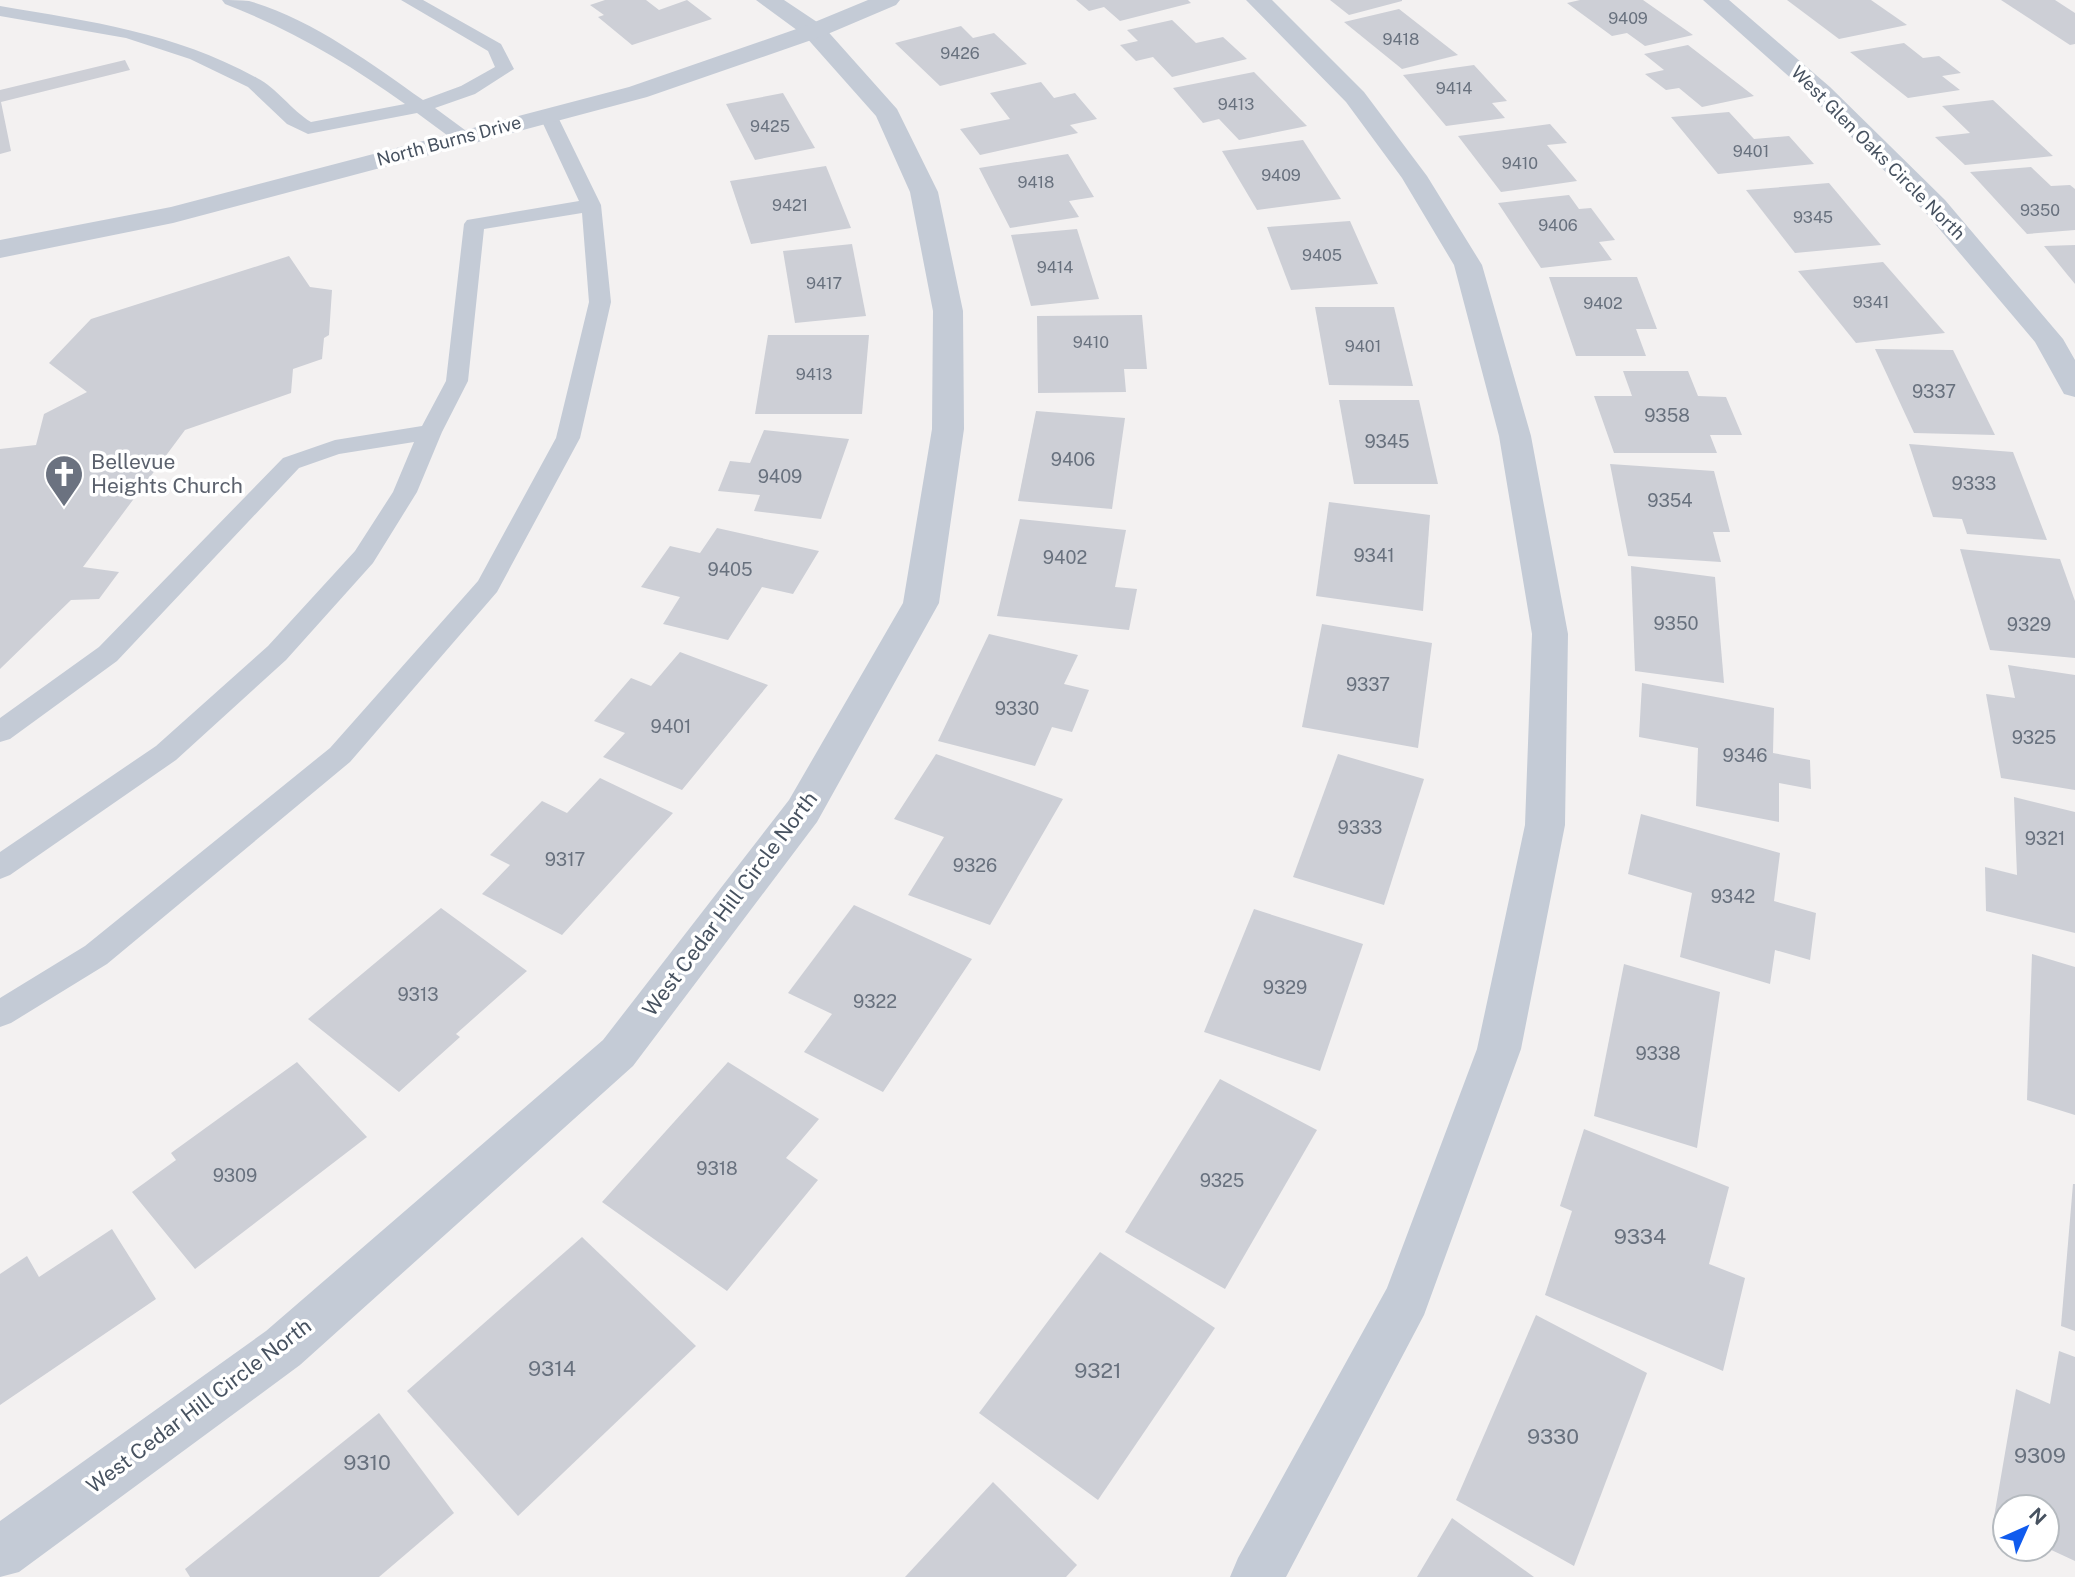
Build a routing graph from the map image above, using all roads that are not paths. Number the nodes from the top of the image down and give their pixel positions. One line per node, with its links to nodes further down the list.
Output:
1 (231, 0): 9 (lane)
2 (411, 0): 9 (lane)
3 (768, 0): 8 (street, West Cedar Hill Circle North)
4 (888, 0): 8 (street, North Burns Drive)
5 (1258, 0): 20 (street)
6 (1715, 0): 14 (street, West Glen Oaks Circle North)
7 (0, 11): 9 (lane)
8 (814, 31): 10 (street, North Burns Drive); 19 (street, West Cedar Hill Circle North)
9 (421, 107): 11 (lane)
10 (548, 115): 11 (street, North Burns Drive); 12 (lane)
11 (462, 137): 13 (street, North Burns Drive)
12 (591, 205): 15 (lane); 18 (lane)
13 (0, 249)
14 (2075, 387)
15 (430, 432): 16 (lane); 17 (lane)
16 (0, 732)
17 (0, 867)
18 (0, 1014)
19 (0, 1553)
20 (1257, 1577)

